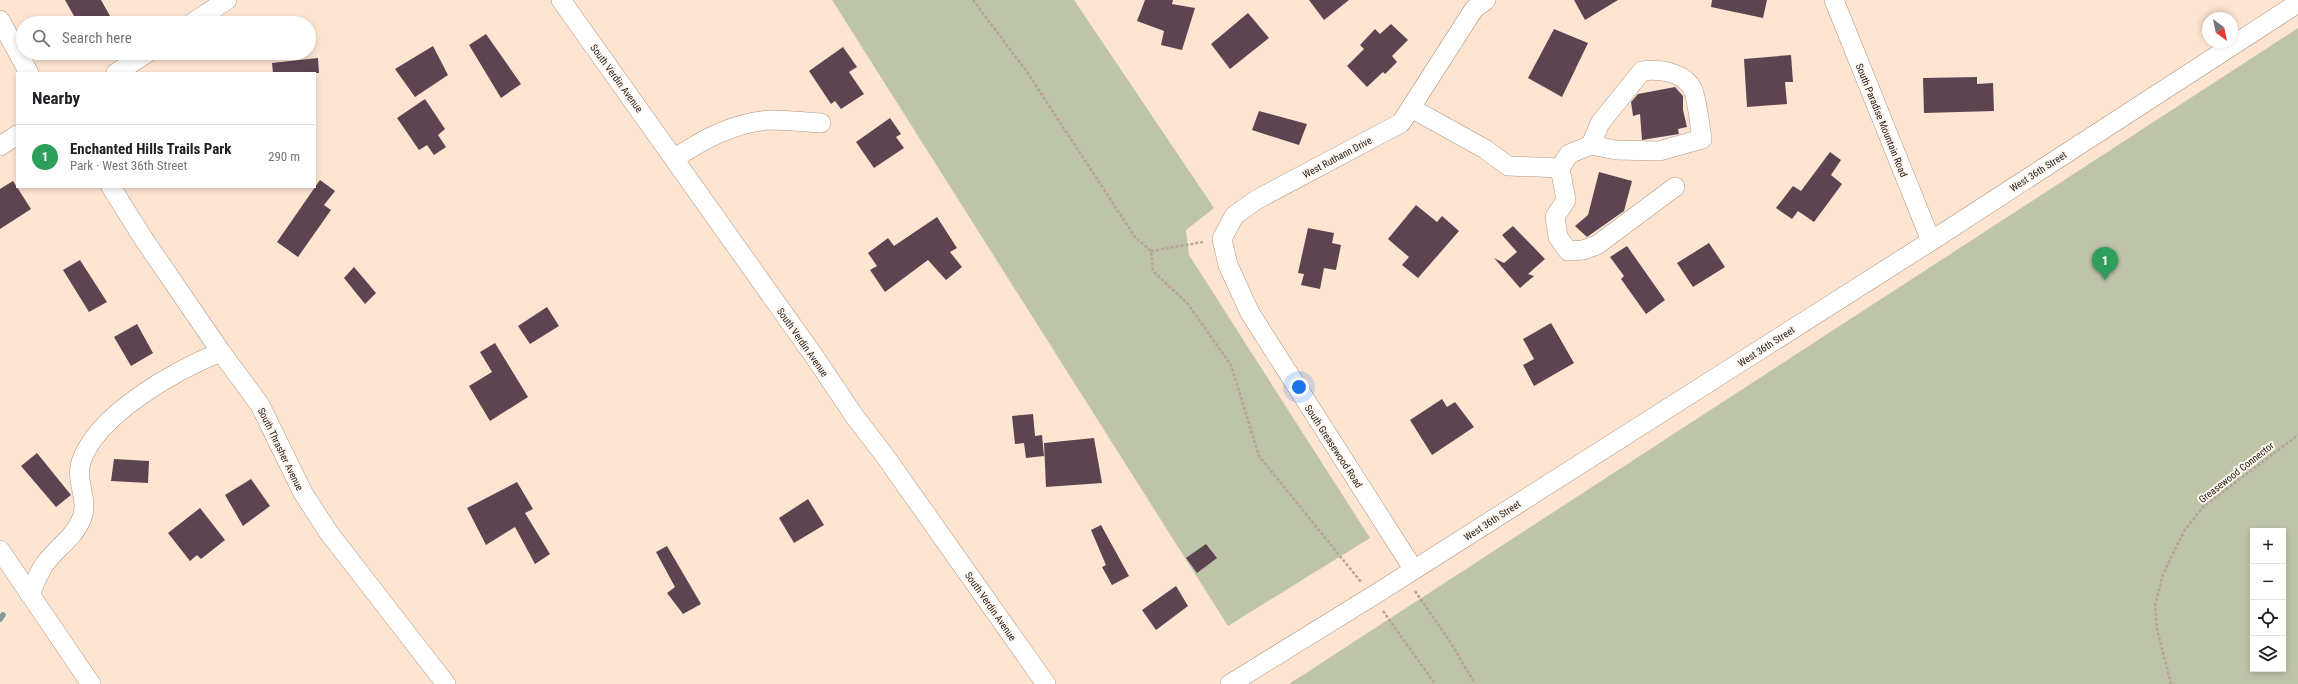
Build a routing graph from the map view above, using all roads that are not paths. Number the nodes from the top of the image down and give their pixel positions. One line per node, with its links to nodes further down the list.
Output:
1 (227, 0): 6 (street)
2 (561, 0): 18 (street, South Verdin Avenue)
3 (1834, 0): 23 (street, South Paradise Mountain Road)
4 (1475, 3): 13 (street, West Ruthann Drive)
5 (2298, 3): 23 (street, West 36th Street)
6 (203, 16)
7 (0, 20): 8 (street)
8 (16, 49)
9 (22, 60): 11 (street)
10 (136, 60): 12 (street)
11 (28, 72)
12 (118, 72)
13 (1411, 108): 19 (street); 22 (street, West Ruthann Drive)
14 (821, 123): 18 (street)
15 (16, 137): 17 (street)
16 (1591, 145): 16 (street); 19 (street)
17 (0, 146)
18 (674, 159): 31 (street, South Verdin Avenue)
19 (1560, 168): 20 (street)
20 (1675, 187)
21 (112, 188): 24 (street, South Thrasher Avenue)
22 (1222, 239): 26 (street, South Greasewood Road)
23 (1931, 241): 26 (street, West 36th Street)
24 (221, 352): 27 (street); 30 (street, South Thrasher Avenue)
25 (0, 550): 27 (street)
26 (1409, 573): 28 (street, West 36th Street)
27 (30, 596): 29 (street)
28 (1241, 681)
29 (91, 684)
30 (446, 684)
31 (1046, 684)

